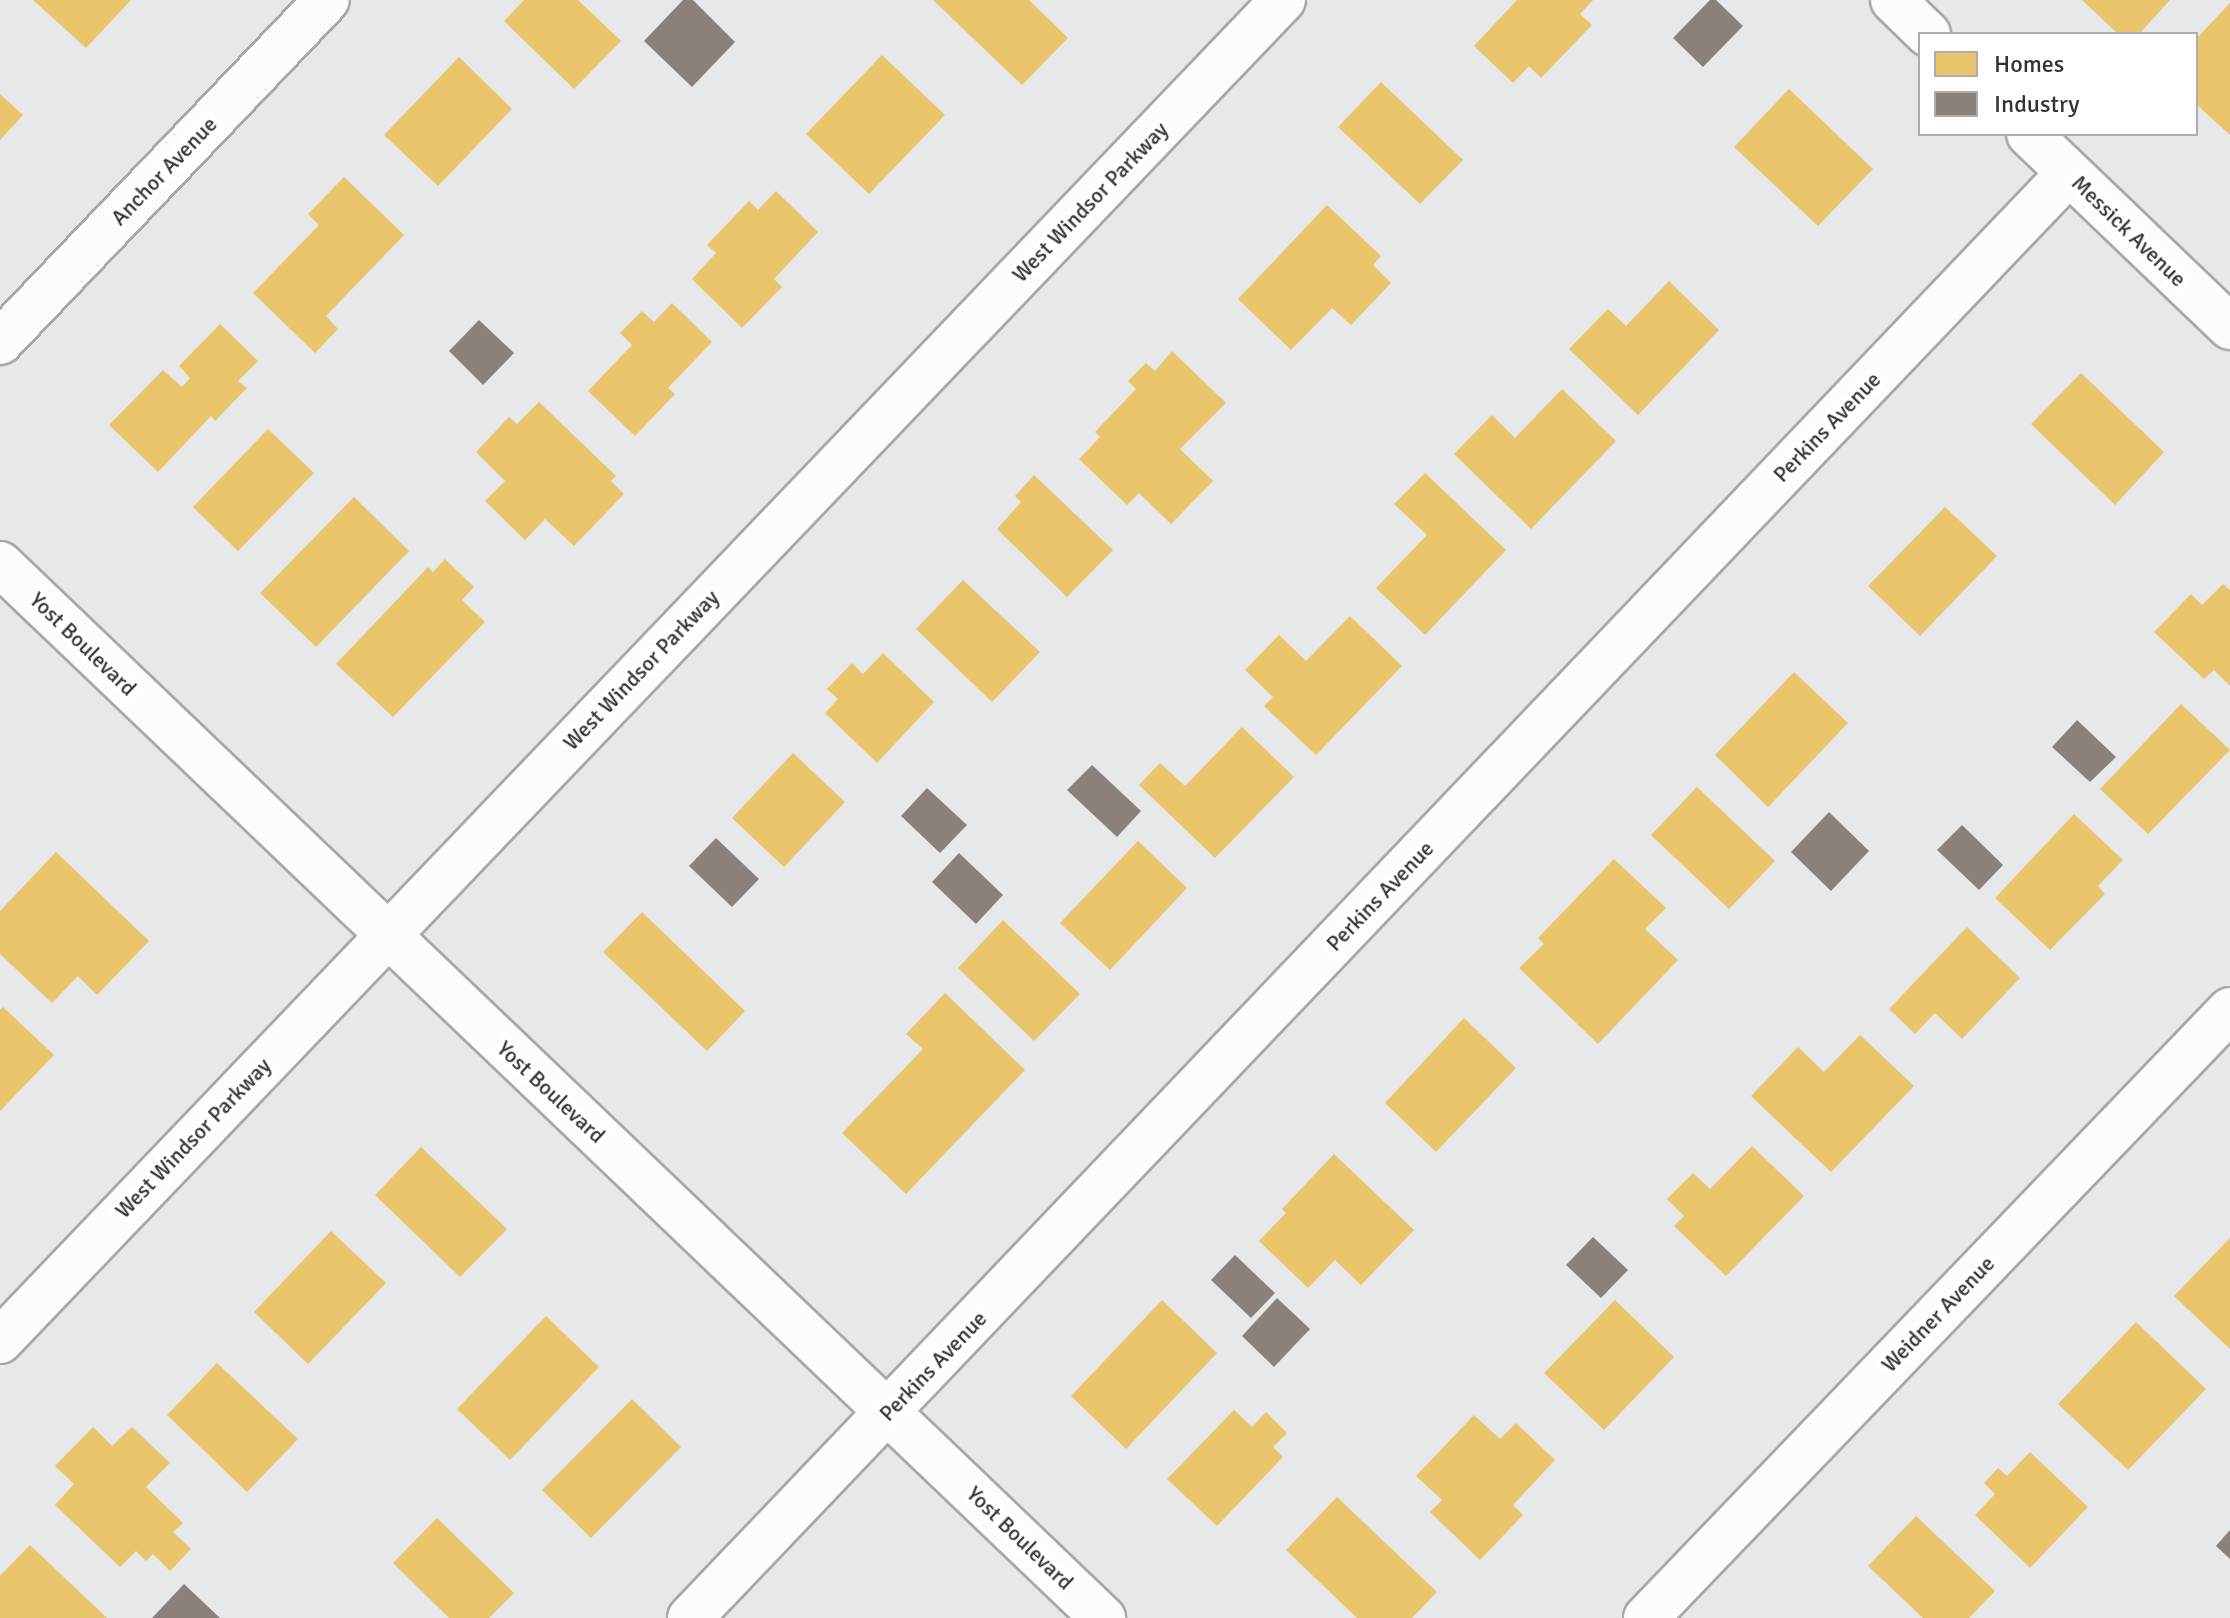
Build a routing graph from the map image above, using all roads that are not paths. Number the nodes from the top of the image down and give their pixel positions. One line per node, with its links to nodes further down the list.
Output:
1 (327, 0): 8 (street, Anchor Avenue)
2 (1283, 0): 10 (street, West Windsor Parkway)
3 (1893, 0): 4 (street)
4 (1926, 32)
5 (2031, 136): 6 (street, Messick Avenue)
6 (2069, 173): 7 (street, Messick Avenue); 13 (street, Perkins Avenue)
7 (2230, 327)
8 (0, 342)
9 (0, 564): 10 (street, Yost Boulevard)
10 (386, 936): 12 (street, West Windsor Parkway); 13 (street, Yost Boulevard)
11 (2230, 1010): 16 (street, Weidner Avenue)
12 (0, 1341)
13 (889, 1412): 14 (street, Perkins Avenue); 15 (street, Yost Boulevard)
14 (690, 1618)
15 (1103, 1618)
16 (1646, 1618)

